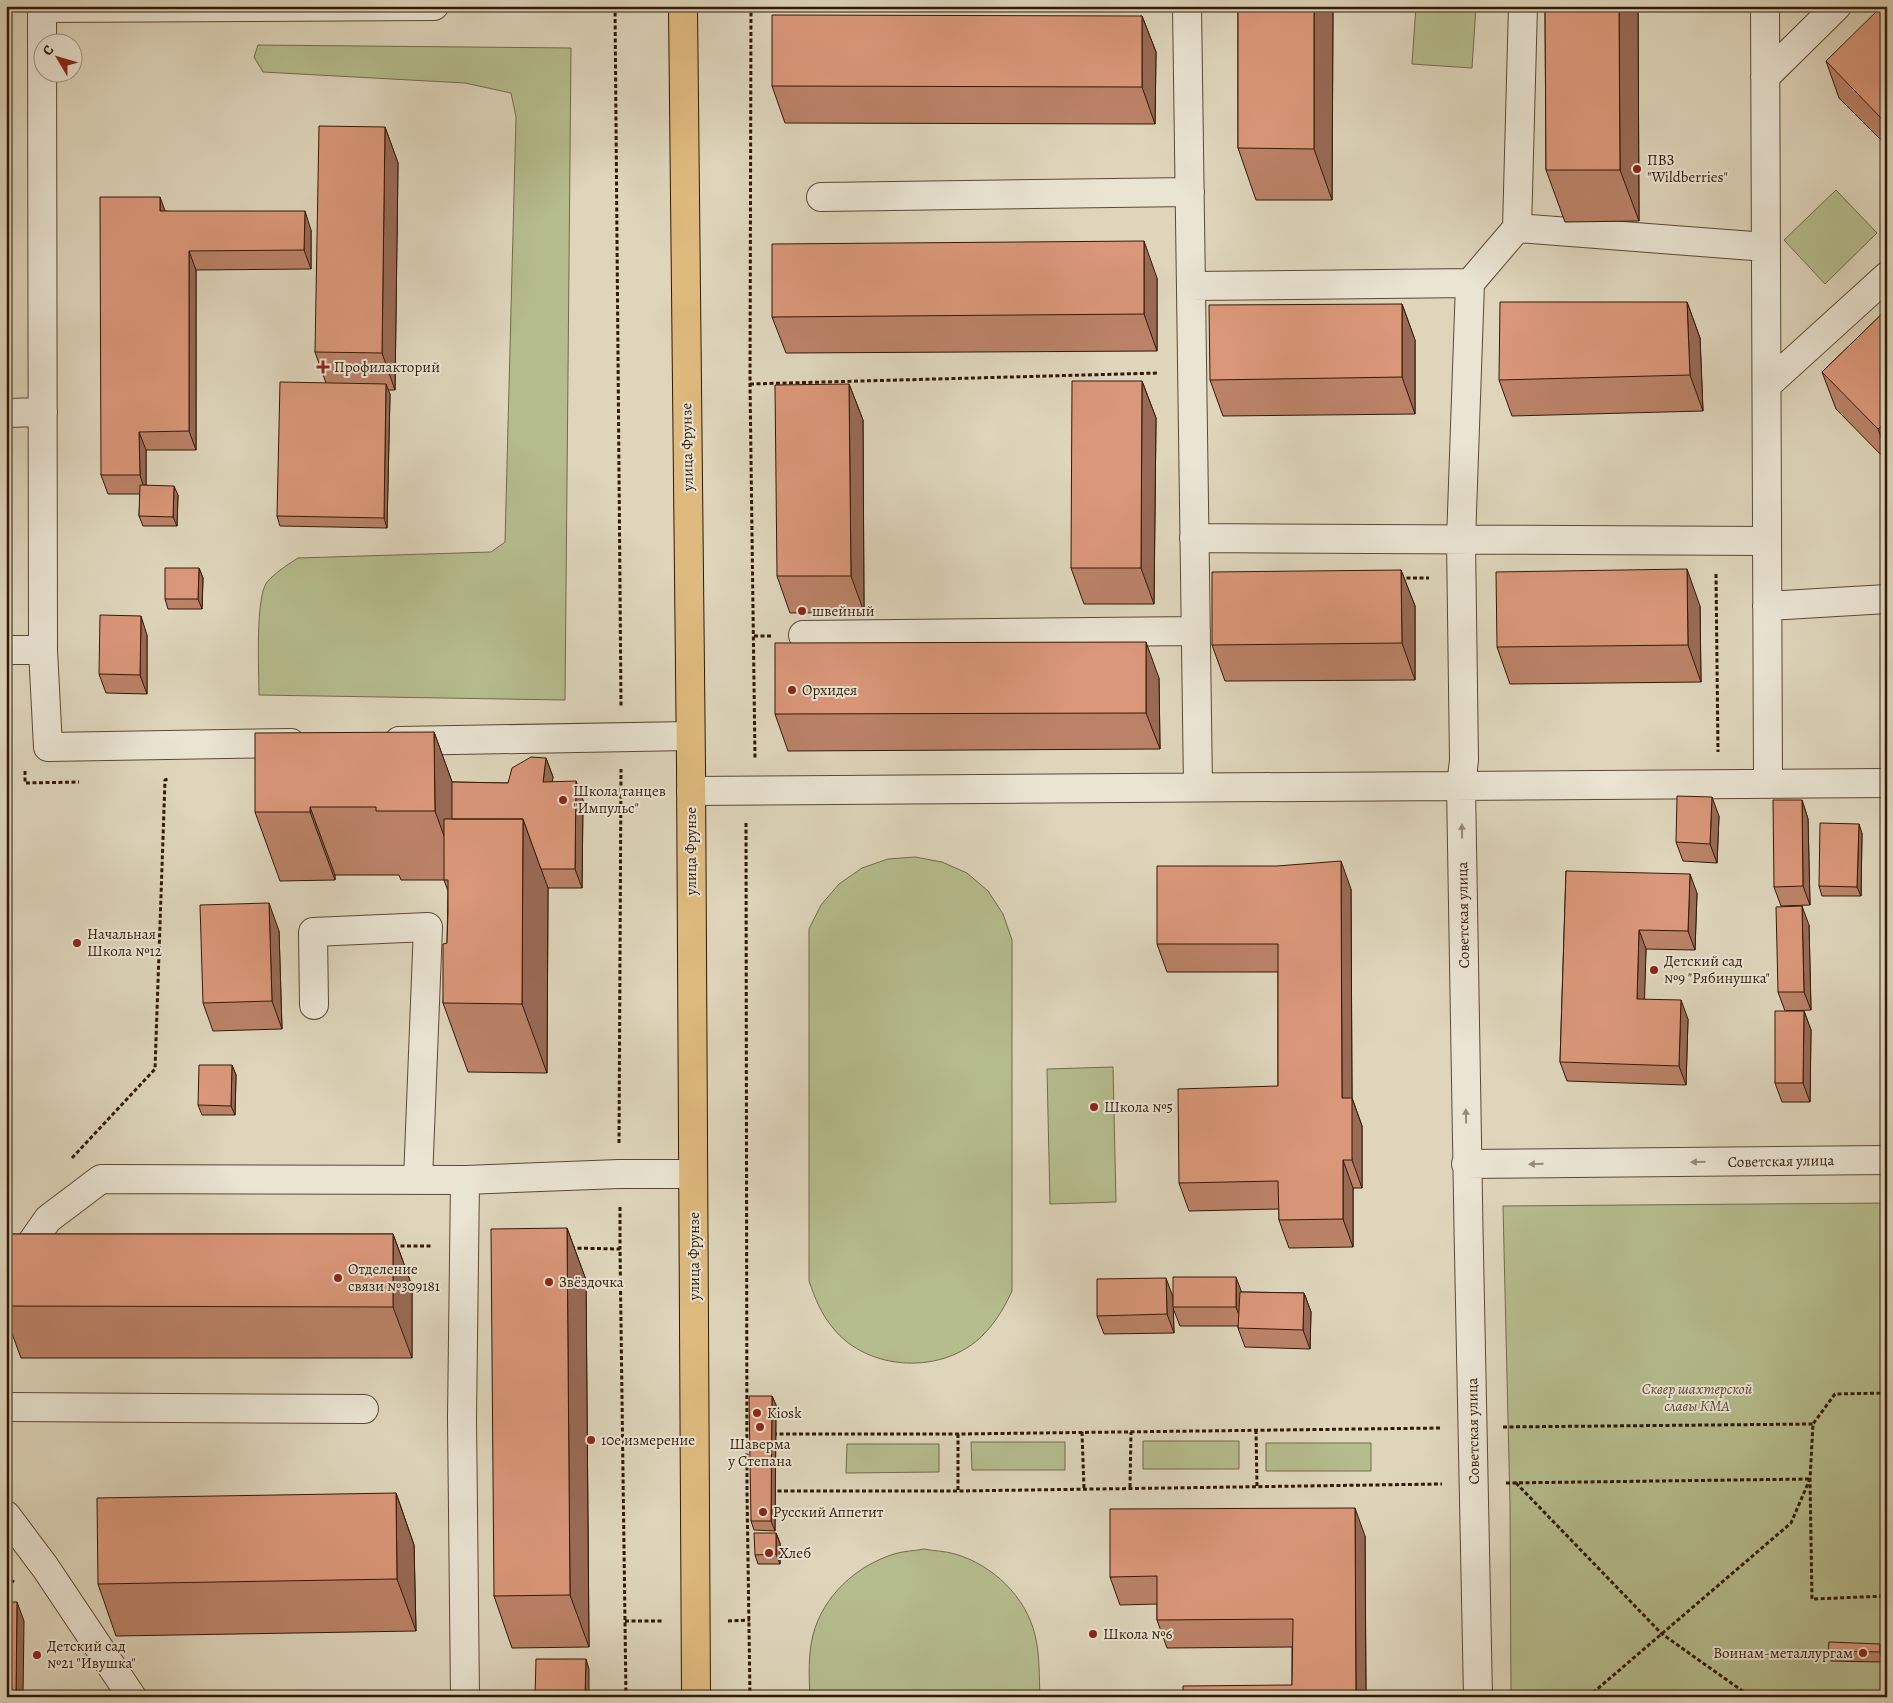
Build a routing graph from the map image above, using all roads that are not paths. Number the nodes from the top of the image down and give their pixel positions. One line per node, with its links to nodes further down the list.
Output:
1 (434, 6): 8 (street)
2 (668, 6): 3 (street)
3 (683, 6): 29 (main road, улица Фрунзе)
4 (1187, 6): 10 (street)
5 (1523, 6): 12 (street)
6 (1765, 6): 9 (street)
7 (1837, 6): 9 (street)
8 (42, 7): 18 (street)
9 (1765, 77): 13 (street)
10 (1190, 192): 11 (street); 16 (street)
11 (821, 197)
12 (1517, 228): 13 (street); 15 (street)
13 (1766, 247): 17 (street)
14 (1887, 276): 17 (street)
15 (1470, 283): 16 (street); 21 (street, Советская улица)
16 (1191, 286): 20 (street)
17 (1767, 385): 22 (street)
18 (43, 412): 19 (street); 28 (street)
19 (6, 413)
20 (1194, 538): 21 (street); 25 (street)
21 (1461, 541): 22 (street); 34 (street, Советская улица)
22 (1767, 541): 24 (street)
23 (1887, 599): 24 (street)
24 (1767, 606): 33 (street)
25 (1196, 631): 26 (street); 35 (street)
26 (803, 635)
27 (6, 650): 28 (street)
28 (43, 650): 31 (street)
29 (690, 736): 30 (street); 36 (main road, улица Фрунзе)
30 (374, 742)
31 (315, 743)
32 (1887, 783): 33 (street)
33 (1768, 784): 34 (street)
34 (1461, 786): 35 (street); 39 (street, Советская улица, one-way to 34)
35 (1198, 787): 36 (street)
36 (690, 791): 40 (main road, улица Фрунзе)
37 (314, 1005): 41 (street)
38 (1887, 1160): 39 (street, Советская улица, one-way to 39)
39 (1466, 1164): 50 (street, Советская улица)
40 (693, 1174): 42 (street); 49 (main road, улица Фрунзе)
41 (418, 1180): 42 (street); 43 (street)
42 (465, 1180): 48 (street)
43 (6, 1278)
44 (6, 1407): 45 (street)
45 (364, 1409)
46 (6, 1515): 47 (street)
47 (132, 1697)
48 (465, 1697)
49 (696, 1697)
50 (1478, 1697)

